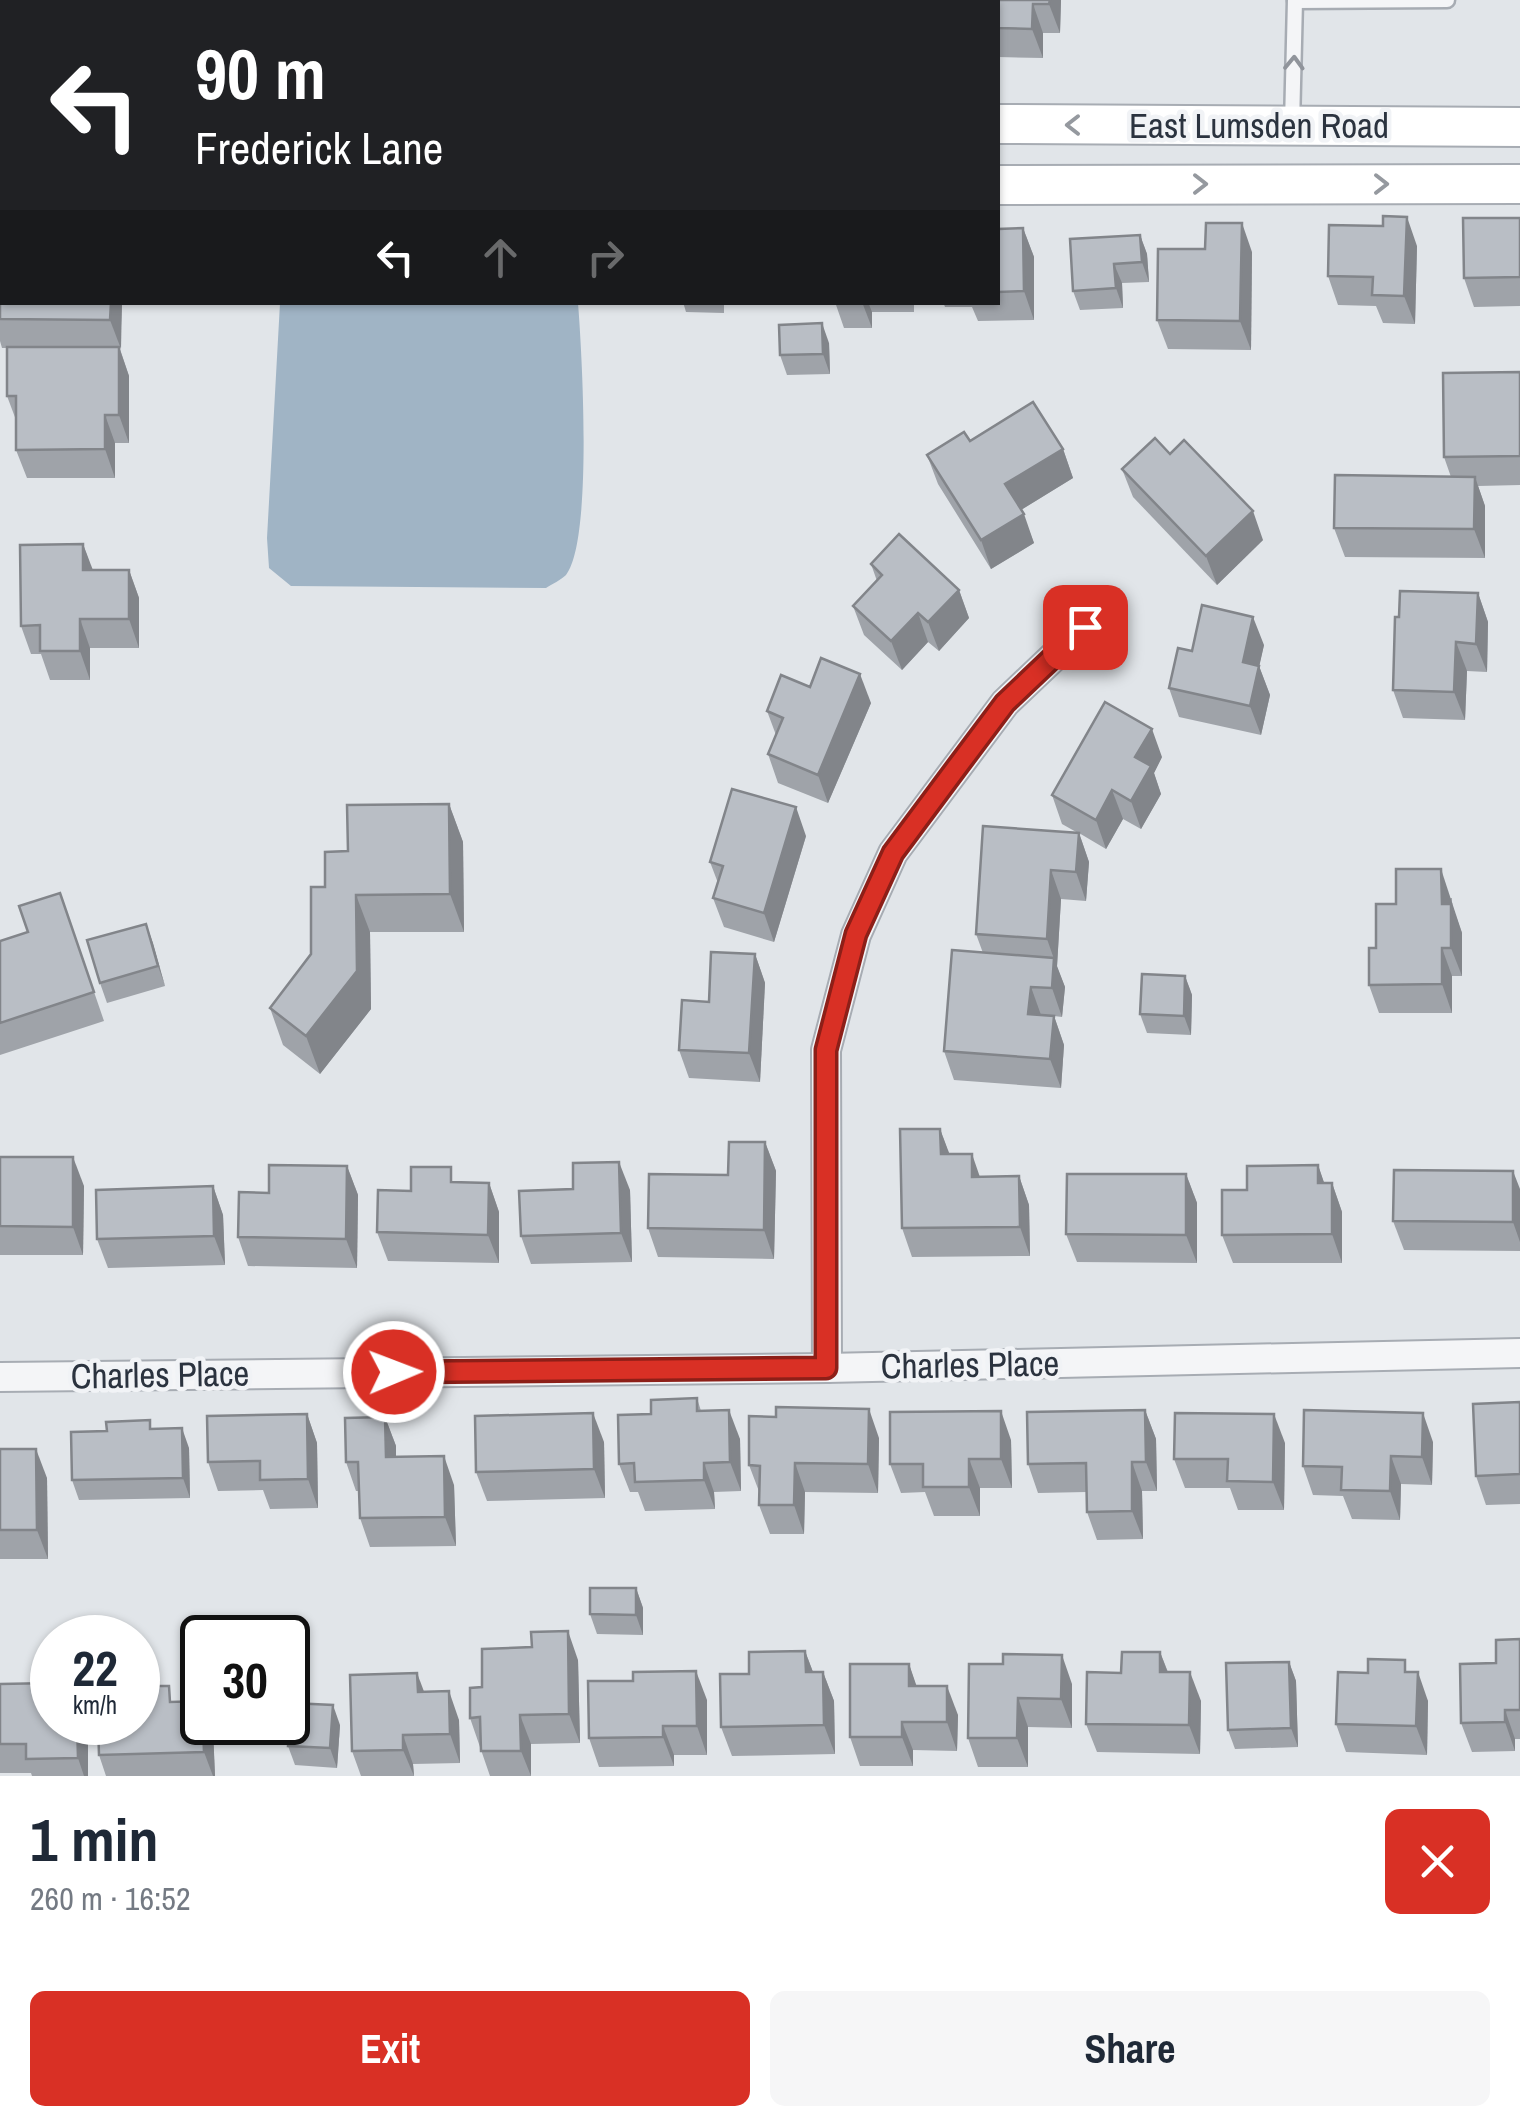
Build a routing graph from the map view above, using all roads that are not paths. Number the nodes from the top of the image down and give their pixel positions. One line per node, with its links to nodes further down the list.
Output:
1 (1295, 0): 2 (lane); 4 (lane, one-way to 1)
2 (1446, 0)
3 (1000, 124): 4 (main road, East Lumsden Road, one-way to 3)
4 (1292, 126): 5 (main road, East Lumsden Road)
5 (1520, 126)
6 (1520, 184): 7 (main road, East Lumsden Road, one-way to 6)
7 (1000, 185)
8 (1085, 627): 10 (street)
9 (1520, 1353): 10 (street, Charles Place)
10 (826, 1368): 11 (street, Charles Place)
11 (0, 1377)

